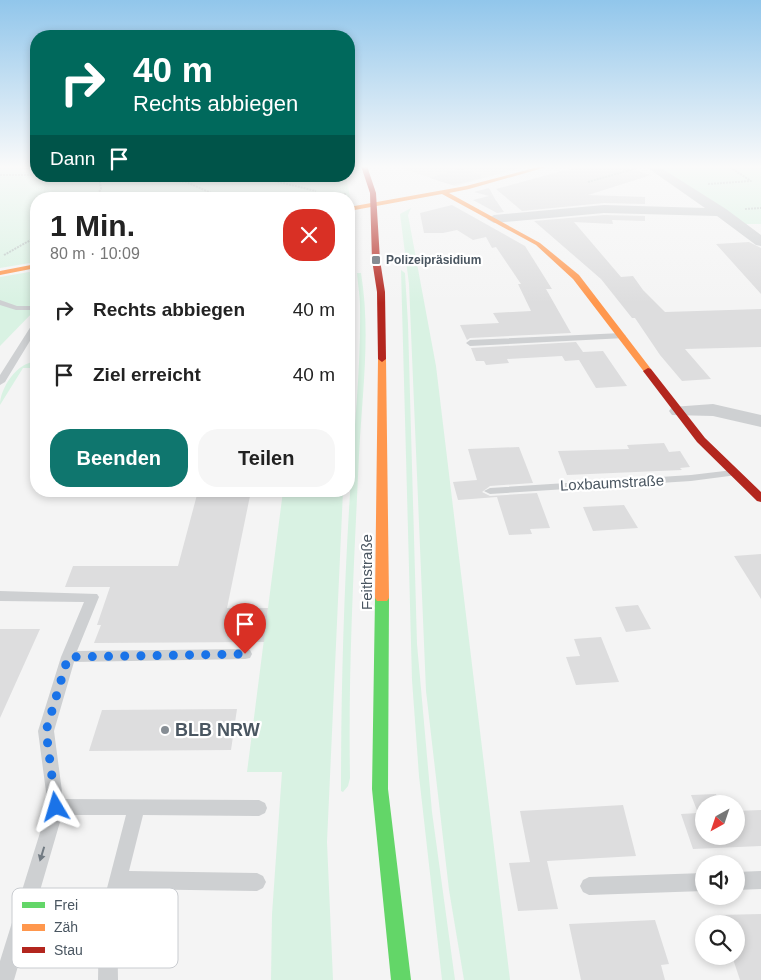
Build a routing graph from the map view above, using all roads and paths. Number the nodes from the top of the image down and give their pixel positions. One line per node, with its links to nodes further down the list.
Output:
1 (374, 212): 39 (main road, Feithstraße)
2 (480, 212): 6 (main road)
3 (574, 212): 6 (street)
4 (711, 212): 5 (street)
5 (721, 212): 8 (street)
6 (494, 219): 15 (main road)
7 (30, 240): 9 (path)
8 (761, 242)
9 (0, 258)
10 (30, 267): 11 (main road)
11 (0, 273)
12 (0, 302): 13 (lane)
13 (30, 308)
14 (30, 334): 17 (lane)
15 (622, 336): 16 (lane); 18 (main road)
16 (470, 343)
17 (0, 382)
18 (679, 411): 19 (street); 20 (main road)
19 (761, 421)
20 (734, 473): 21 (lane, Loxbaumstraße); 22 (main road)
21 (490, 491)
22 (761, 498)
23 (0, 596): 25 (lane)
24 (245, 654): 25 (lane)
25 (68, 657): 26 (lane)
26 (56, 807): 27 (lane); 35 (lane, one-way to 35)
27 (136, 808): 28 (lane); 29 (lane)
28 (259, 808)
29 (118, 880): 32 (lane); 36 (lane)
30 (761, 880): 31 (lane)
31 (745, 881)
32 (257, 882)
33 (695, 882): 34 (lane)
34 (589, 886)
35 (32, 888)
36 (116, 888)
37 (12, 953): 38 (lane, one-way to 38)
38 (4, 980)
39 (402, 980)

